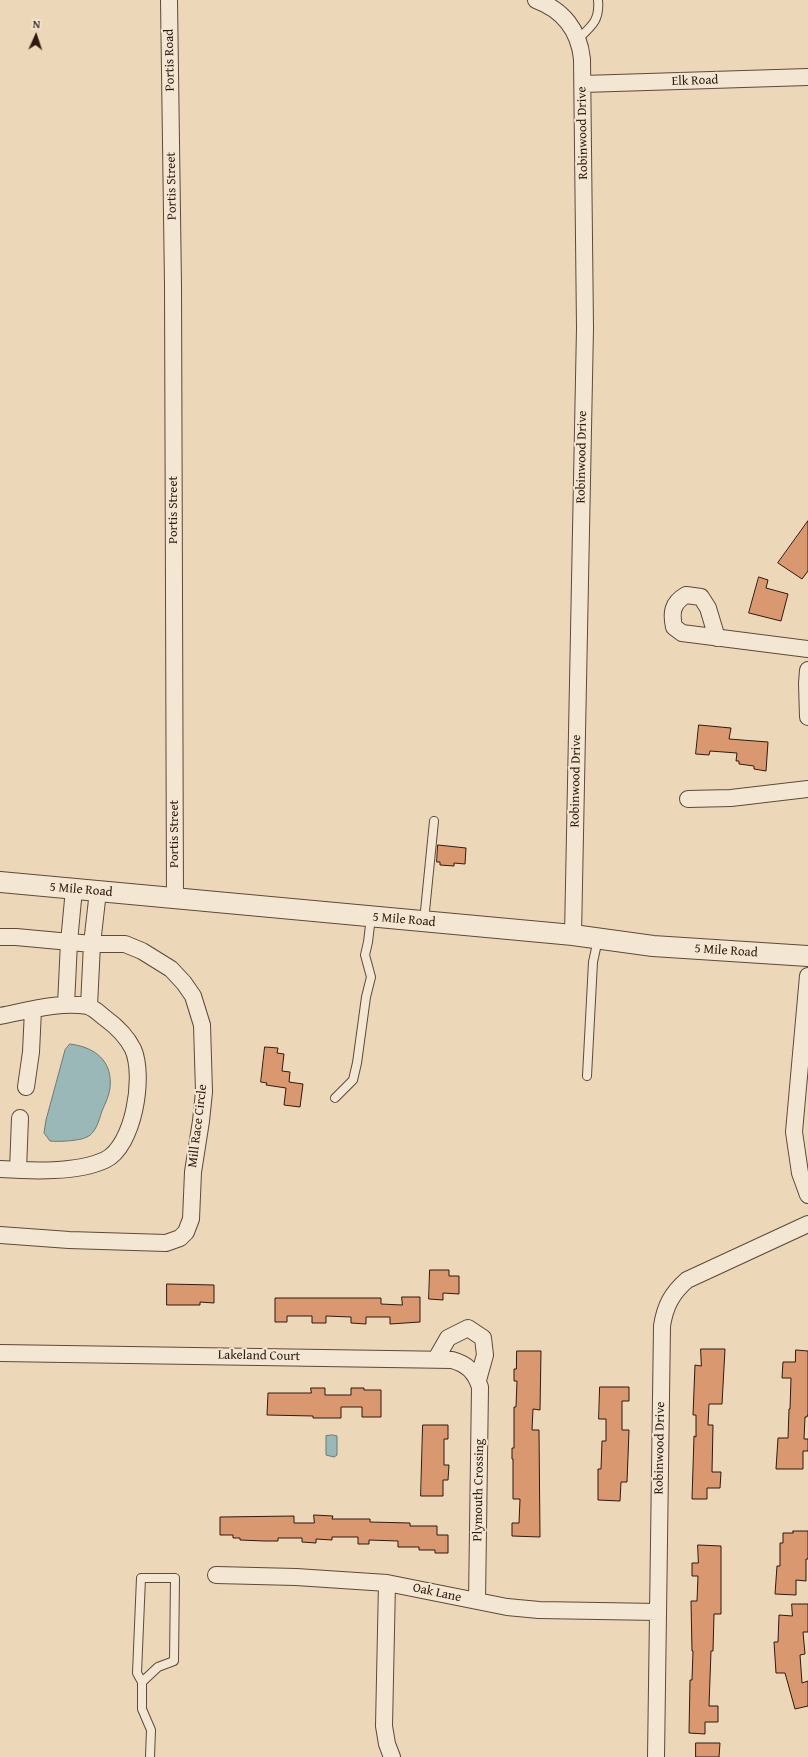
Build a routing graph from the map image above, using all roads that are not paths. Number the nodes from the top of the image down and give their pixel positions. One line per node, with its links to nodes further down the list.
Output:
1 (169, 0): 7 (street, Portis Road)
2 (598, 0): 4 (lane)
3 (546, 2): 4 (street, Robinwood Drive)
4 (578, 39): 6 (street, Robinwood Drive)
5 (808, 77): 6 (street, Elk Road)
6 (583, 84): 21 (street, Robinwood Drive)
7 (171, 121): 18 (street, Portis Street)
8 (717, 638): 9 (street)
9 (808, 649)
10 (808, 670): 11 (street)
11 (808, 718)
12 (808, 789): 13 (street)
13 (688, 798)
14 (434, 821): 20 (lane)
15 (0, 882): 16 (street, 5 Mile Road)
16 (74, 889): 17 (street, 5 Mile Road); 24 (street)
17 (98, 891): 18 (street, 5 Mile Road); 25 (street)
18 (175, 899): 19 (street, 5 Mile Road)
19 (371, 917): 20 (street, 5 Mile Road); 34 (lane)
20 (424, 922): 21 (street, 5 Mile Road)
21 (573, 935): 23 (street, 5 Mile Road)
22 (0, 937): 24 (street, Mill Race Circle)
23 (598, 939): 26 (street, 5 Mile Road); 32 (lane)
24 (69, 942): 25 (street, Mill Race Circle); 28 (street)
25 (92, 944): 29 (street); 40 (street, Mill Race Circle)
26 (808, 956)
27 (808, 976): 38 (street)
28 (66, 1005): 29 (street); 30 (street)
29 (89, 1006): 37 (street)
30 (33, 1010): 31 (street); 33 (street)
31 (0, 1016)
32 (587, 1076)
33 (26, 1087)
34 (335, 1098)
35 (20, 1118): 37 (street)
36 (0, 1169): 37 (street)
37 (18, 1170)
38 (808, 1195)
39 (808, 1224): 47 (street, Robinwood Drive)
40 (0, 1235)
41 (0, 1353): 42 (street, Lakeland Court)
42 (436, 1359): 43 (street); 43 (street, Plymouth Crossing)
43 (478, 1380): 46 (street, Plymouth Crossing)
44 (216, 1575): 45 (street, Oak Lane)
45 (387, 1583): 46 (street, Oak Lane); 50 (street)
46 (477, 1601): 47 (street, Oak Lane)
47 (658, 1612): 51 (street, Robinwood Drive)
48 (142, 1682): 48 (lane); 49 (lane)
49 (150, 1757)
50 (392, 1757)
51 (656, 1757)

